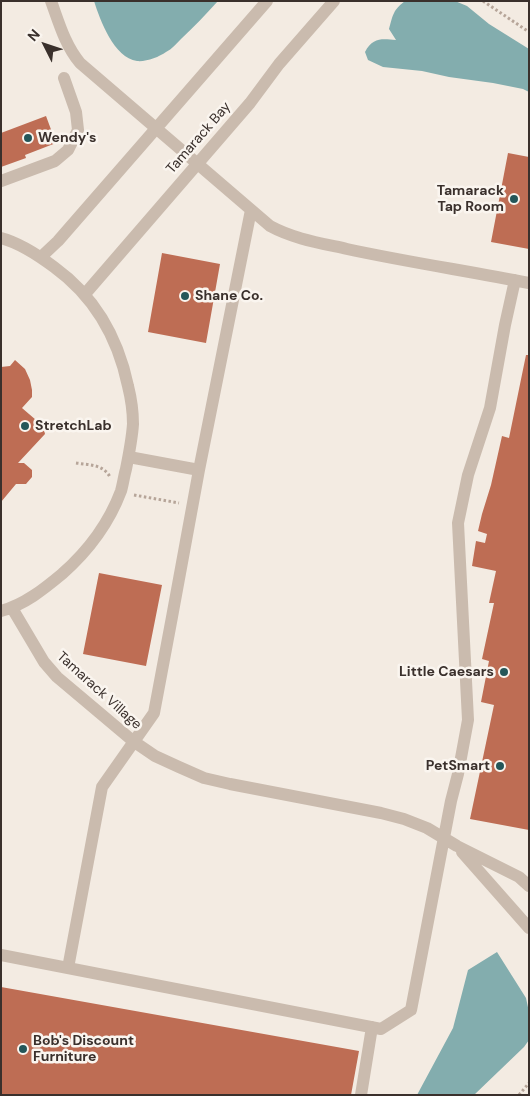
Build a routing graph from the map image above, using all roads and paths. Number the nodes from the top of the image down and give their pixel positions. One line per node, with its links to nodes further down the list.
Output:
1 (51, 1): 7 (street)
2 (267, 1): 7 (street)
3 (334, 1): 8 (street, Tamarack Bay)
4 (483, 1): 5 (path)
5 (529, 32)
6 (64, 78): 9 (street)
7 (156, 128): 8 (street); 12 (street)
8 (197, 164): 10 (street); 15 (street, Tamarack Bay)
9 (1, 181)
10 (251, 210): 13 (street); 17 (street)
11 (1, 238): 12 (street, Tamarack Village)
12 (41, 257): 15 (street, Tamarack Village)
13 (515, 280): 14 (street); 20 (street)
14 (529, 283)
15 (85, 294): 16 (street, Tamarack Village)
16 (129, 457): 17 (street); 18 (street, Tamarack Village)
17 (199, 470): 19 (street)
18 (7, 610): 19 (street, Tamarack Village)
19 (133, 741): 20 (street, Tamarack Village); 25 (street)
20 (444, 837): 21 (street, Tamarack Village); 26 (street)
21 (457, 846): 22 (street, Tamarack Village); 23 (street, Tamarack Village)
22 (529, 886)
23 (529, 928)
24 (1, 955): 25 (street)
25 (68, 968): 26 (street)
26 (372, 1027): 28 (street)
27 (529, 1083): 29 (path)
28 (361, 1095)
29 (519, 1095)

